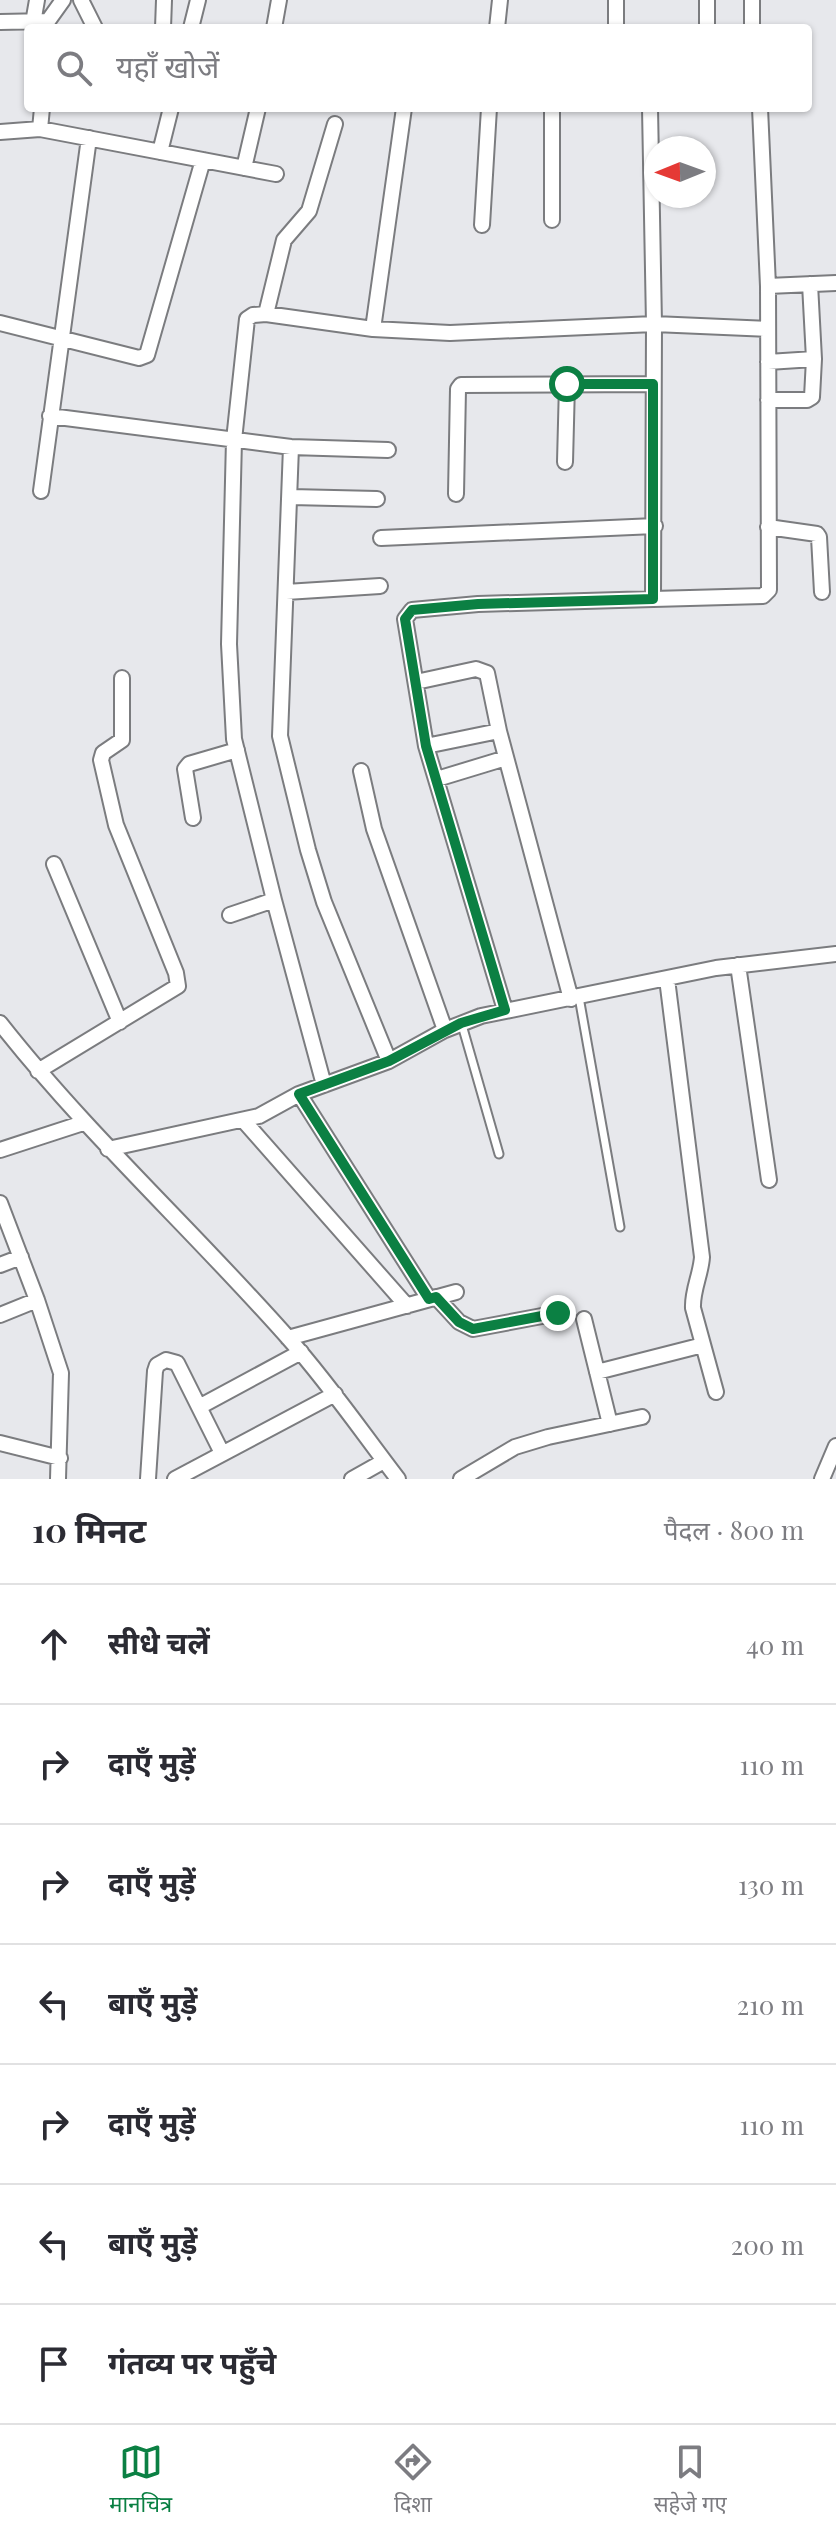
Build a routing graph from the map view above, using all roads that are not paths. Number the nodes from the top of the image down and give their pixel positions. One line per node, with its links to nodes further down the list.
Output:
1 (37, 0): 12 (street)
2 (63, 0): 12 (street)
3 (81, 0): 13 (street)
4 (164, 0): 14 (street)
5 (198, 0): 15 (street)
6 (279, 0): 16 (street)
7 (500, 0): 17 (street)
8 (616, 0): 18 (street)
9 (707, 0): 19 (street)
10 (752, 0): 20 (street)
11 (0, 22): 12 (street)
12 (43, 24)
13 (93, 24)
14 (163, 24)
15 (192, 24)
16 (275, 24)
17 (497, 24)
18 (616, 24)
19 (707, 24)
20 (752, 24)
21 (42, 112): 30 (street)
22 (170, 112): 33 (street)
23 (257, 112): 35 (street)
24 (403, 112): 45 (street)
25 (489, 112): 38 (street)
26 (552, 112): 37 (street)
27 (650, 112): 44 (street)
28 (760, 112): 41 (street)
29 (335, 124): 42 (street)
30 (40, 129): 31 (street); 32 (street)
31 (0, 132)
32 (89, 138): 33 (street); 47 (street)
33 (160, 152): 34 (street)
34 (203, 160): 35 (street); 47 (street)
35 (244, 168): 36 (street)
36 (276, 174)
37 (552, 220)
38 (482, 225)
39 (836, 283): 40 (street)
40 (810, 284): 41 (street); 48 (street)
41 (768, 286): 46 (street)
42 (266, 314): 45 (street); 54 (street)
43 (0, 323): 47 (street)
44 (654, 324): 45 (street); 46 (street); 51 (street)
45 (373, 329)
46 (768, 329): 49 (street)
47 (62, 337): 53 (street)
48 (814, 359): 49 (street); 52 (street)
49 (768, 362): 52 (street)
50 (567, 384): 51 (street); 57 (street); 59 (street)
51 (653, 384): 62 (street)
52 (768, 400): 63 (street)
53 (50, 416): 54 (street); 58 (street)
54 (234, 440): 55 (street); 73 (street)
55 (291, 447): 56 (street); 60 (street)
56 (388, 450)
57 (565, 462)
58 (41, 491)
59 (456, 494)
60 (291, 497): 61 (street); 66 (street)
61 (377, 499)
62 (655, 526): 64 (street); 68 (street)
63 (768, 527): 67 (street); 68 (street)
64 (381, 538)
65 (380, 586): 66 (street)
66 (286, 592): 90 (street)
67 (822, 592)
68 (653, 599): 70 (street)
69 (122, 678): 86 (street)
70 (416, 682): 71 (street); 72 (street)
71 (499, 731): 72 (street); 74 (street)
72 (426, 746): 76 (street)
73 (237, 750): 77 (street); 79 (street)
74 (506, 758): 76 (street); 84 (street)
75 (361, 771): 89 (street)
76 (437, 779): 85 (street)
77 (193, 818)
78 (54, 864): 86 (street)
79 (274, 900): 80 (street); 92 (street)
80 (230, 915)
81 (836, 954): 82 (street)
82 (738, 965): 83 (street); 99 (street)
83 (667, 979): 84 (street); 112 (street)
84 (575, 998): 85 (street); 101 (lane)
85 (505, 1010): 88 (street)
86 (120, 1022): 91 (street)
87 (0, 1023): 91 (street)
88 (461, 1023): 89 (street); 98 (lane)
89 (445, 1030): 90 (street)
90 (389, 1061): 92 (street)
91 (38, 1071): 95 (street)
92 (324, 1085): 93 (street)
93 (299, 1094): 94 (street); 105 (street)
94 (244, 1121): 96 (street); 107 (street)
95 (83, 1123): 96 (street); 97 (street)
96 (108, 1149): 111 (street)
97 (0, 1150)
98 (499, 1154)
99 (769, 1180)
100 (0, 1203): 102 (street)
101 (620, 1227)
102 (21, 1257): 103 (street); 106 (street)
103 (0, 1265)
104 (456, 1292): 105 (street)
105 (433, 1298): 107 (street); 108 (street)
106 (37, 1300): 109 (street); 123 (street)
107 (407, 1306): 111 (street)
108 (558, 1313)
109 (0, 1315)
110 (584, 1319): 114 (street)
111 (288, 1338): 113 (street)
112 (703, 1345): 114 (street); 115 (street)
113 (301, 1352): 116 (street); 117 (street)
114 (597, 1372): 119 (street)
115 (716, 1392)
116 (335, 1394): 122 (street); 124 (street)
117 (199, 1407): 122 (street); 126 (street)
118 (642, 1417): 119 (street)
119 (610, 1424): 130 (street)
120 (0, 1443): 123 (street)
121 (835, 1449): 131 (street)
122 (222, 1453): 127 (street)
123 (60, 1458): 125 (street)
124 (384, 1461): 128 (street); 129 (street)
125 (58, 1479)
126 (148, 1479)
127 (175, 1479)
128 (352, 1479)
129 (398, 1479)
130 (461, 1479)
131 (822, 1479)

